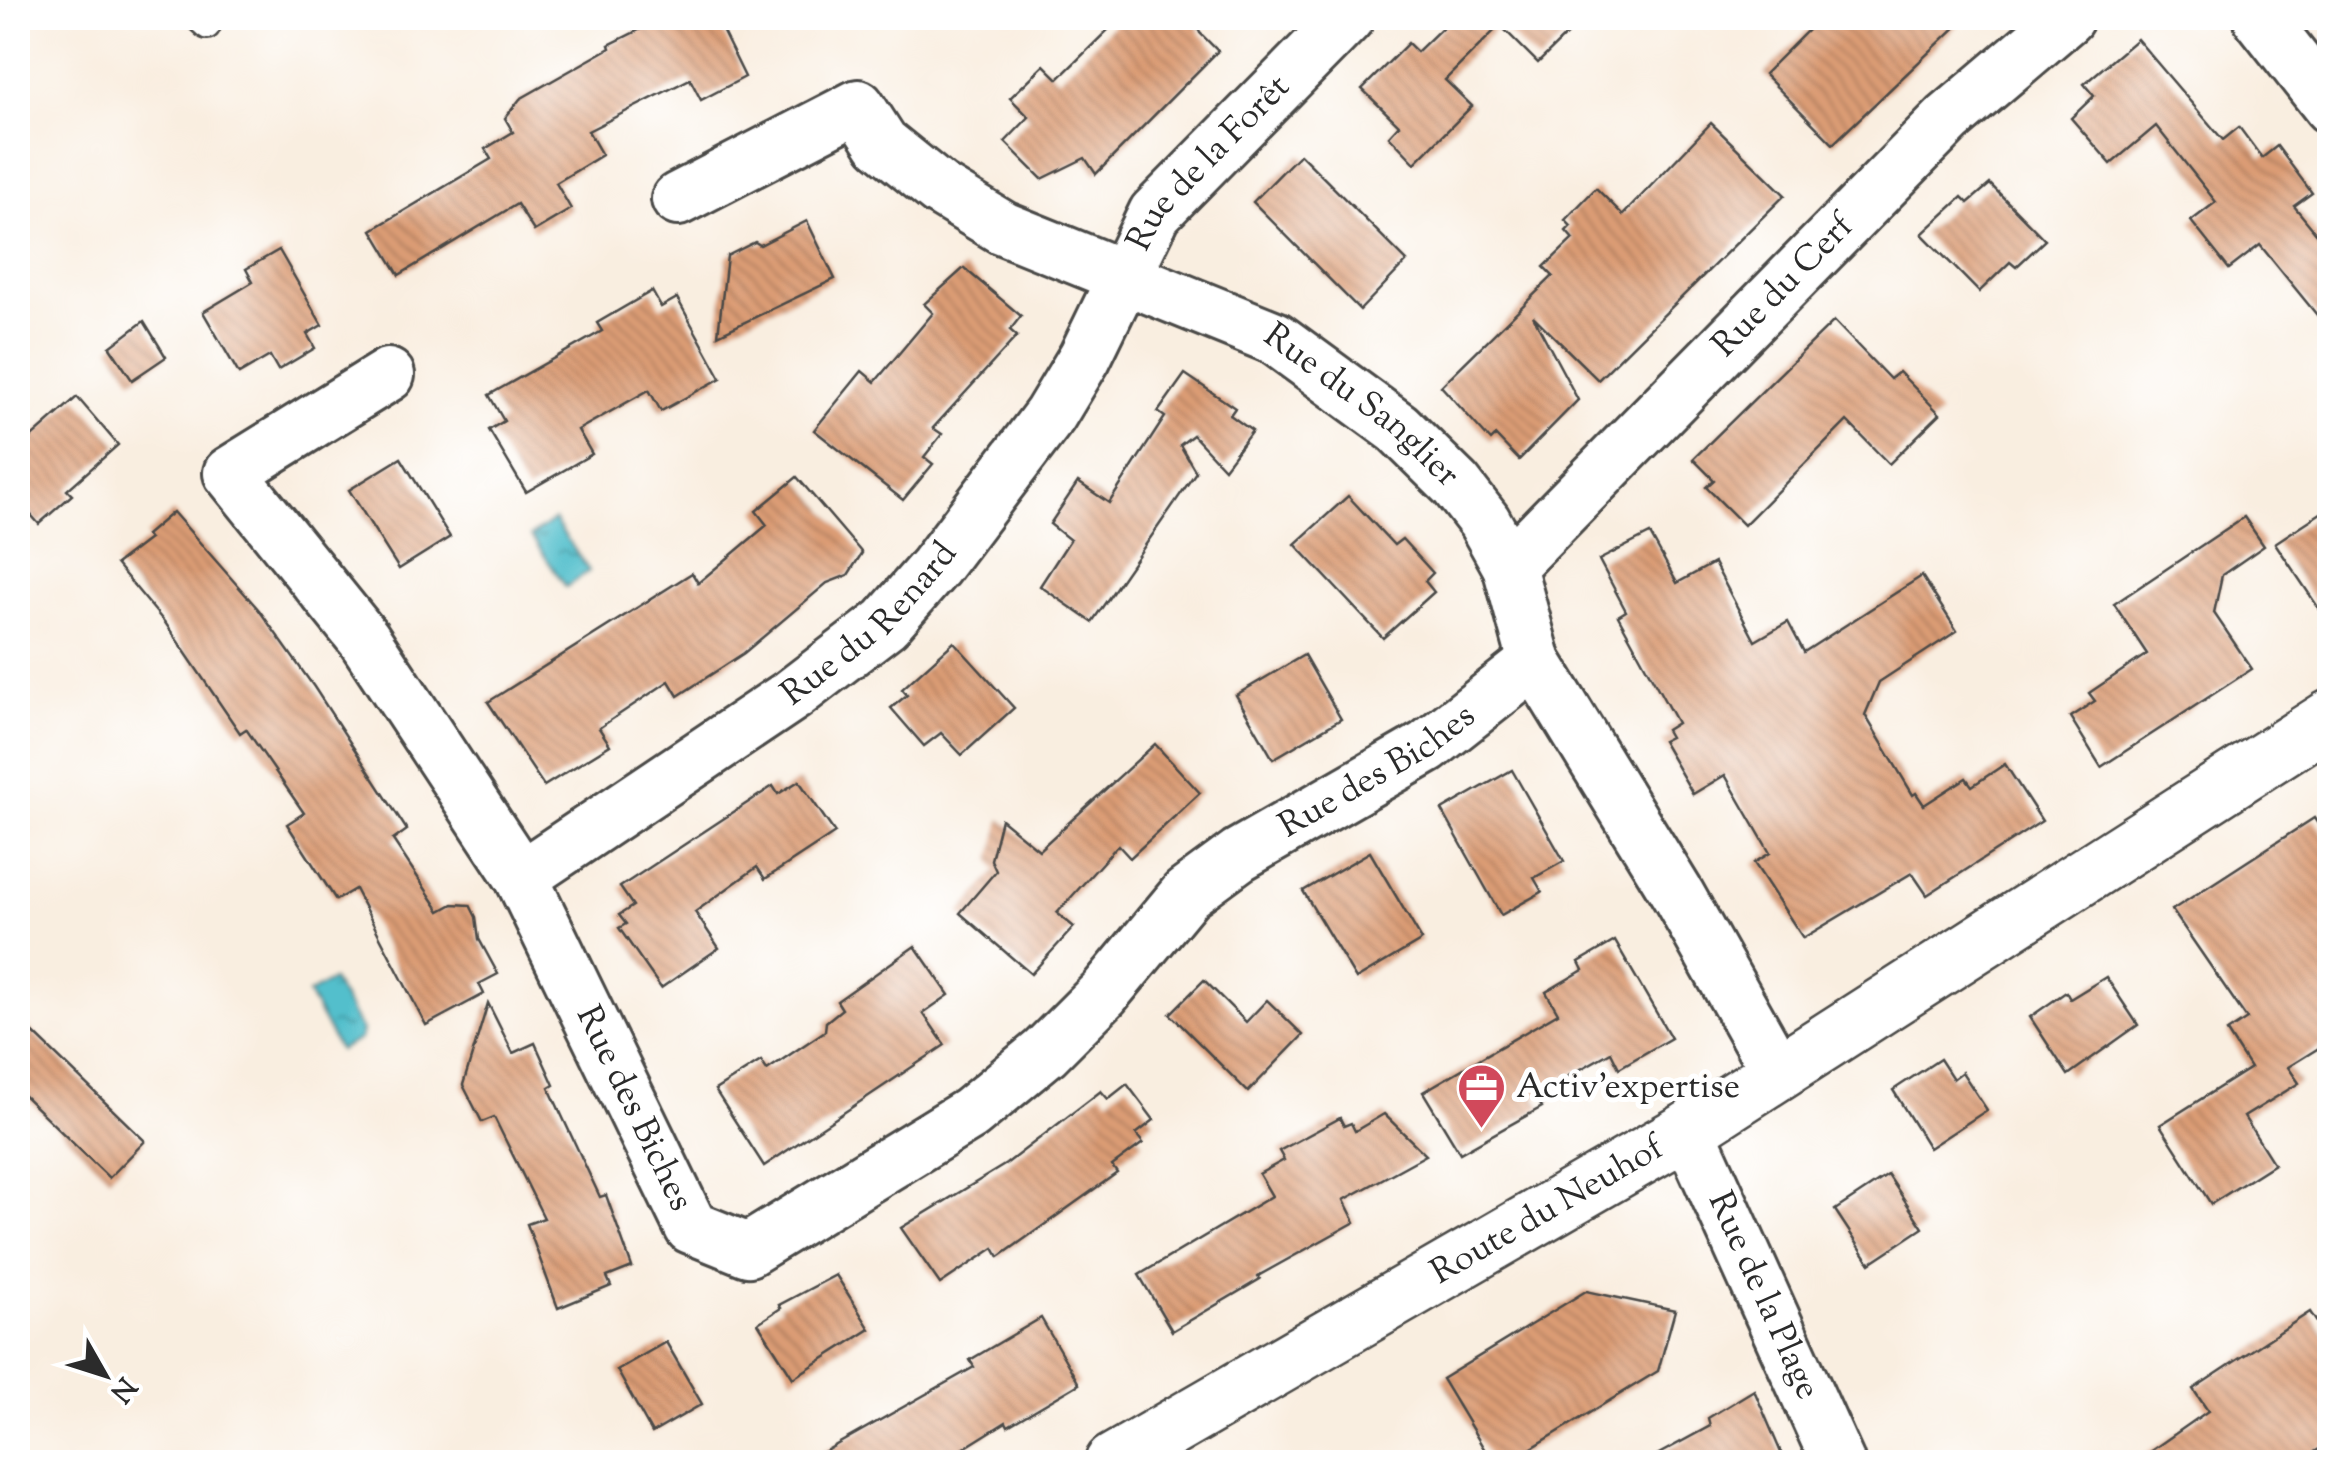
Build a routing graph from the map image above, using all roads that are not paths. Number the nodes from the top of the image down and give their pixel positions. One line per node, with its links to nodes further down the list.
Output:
1 (1346, 18): 6 (street, Rue de la Forêt)
2 (2067, 18): 8 (street, Rue du Cerf)
3 (2260, 18): 4 (street)
4 (2330, 107)
5 (678, 198): 6 (street, Rue du Sanglier)
6 (1123, 277): 8 (street, Rue du Sanglier); 11 (street, Rue du Renard)
7 (388, 375): 11 (street, Rue des Biches)
8 (1508, 566): 9 (street, Rue du Sanglier)
9 (1535, 662): 11 (street, Rue des Biches); 12 (street, Rue du Sanglier)
10 (2330, 718): 12 (street, Route du Neuhof)
11 (522, 877)
12 (1778, 1073): 13 (street, Route du Neuhof)
13 (1688, 1130): 14 (street, Route du Neuhof); 15 (street, Rue de la Plage)
14 (1113, 1462)
15 (1838, 1462)

